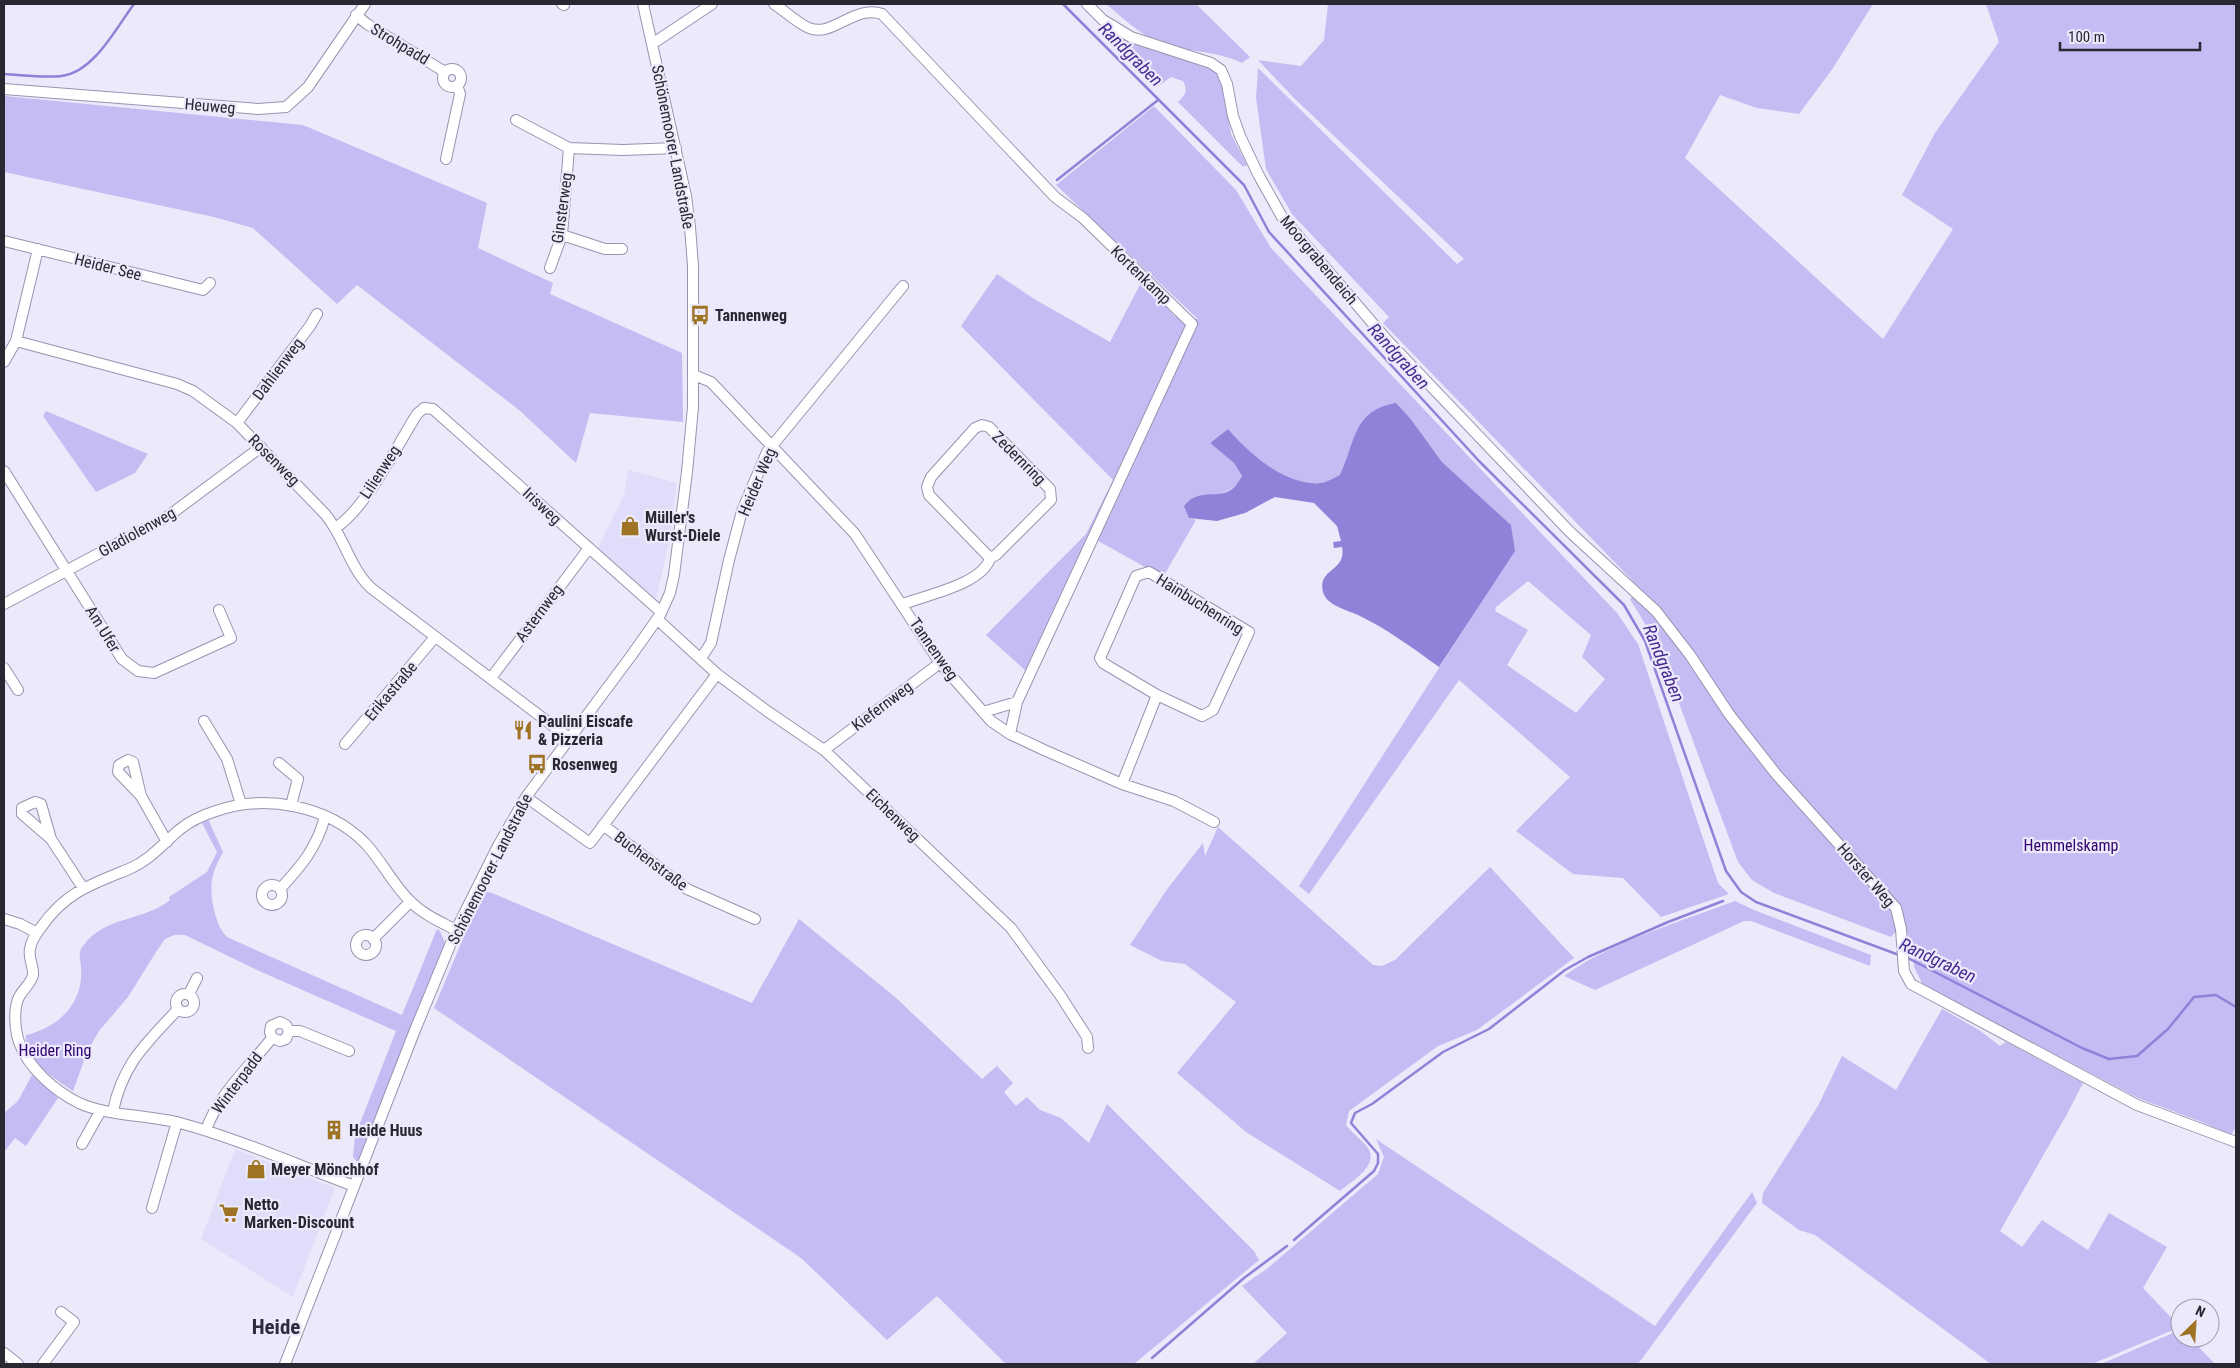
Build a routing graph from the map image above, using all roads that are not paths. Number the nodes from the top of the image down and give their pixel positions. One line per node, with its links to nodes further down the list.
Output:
1 (365, 4): 6 (street, Heuweg)
2 (643, 4): 7 (street, Schönemoorer Landstraße)
3 (712, 4): 7 (street)
4 (774, 4): 46 (street, Kortenkamp)
5 (1087, 4): 33 (street, Moorgrabendeich)
6 (356, 15): 8 (street, Heuweg); 12 (street, Strohpadd)
7 (652, 44): 11 (street, Schönemoorer Landstraße)
8 (4, 89)
9 (516, 120): 10 (street)
10 (569, 148): 11 (street); 13 (street, Ginsterweg)
11 (676, 148): 23 (street, Schönemoorer Landstraße)
12 (446, 159)
13 (562, 235): 16 (street); 17 (street, Ginsterweg)
14 (4, 241): 15 (street, Heider See)
15 (38, 249): 18 (street, Heider See); 21 (street)
16 (622, 249)
17 (550, 268)
18 (210, 283)
19 (903, 286): 26 (street, Heider Weg)
20 (317, 314): 25 (street, Dahlienweg)
21 (16, 341): 22 (street); 25 (street, Rosenweg)
22 (4, 362)
23 (694, 375): 26 (street, Tannenweg); 37 (street, Schönemoorer Landstraße)
24 (420, 411): 29 (street, Lilienweg); 30 (street, Irisweg)
25 (237, 423): 27 (street, Rosenweg)
26 (771, 445): 35 (street, Tannenweg); 39 (street, Heider Weg)
27 (261, 447): 29 (street, Rosenweg); 32 (street, Gladiolenweg)
28 (4, 471): 32 (street, Am Ufer)
29 (335, 528): 38 (street, Rosenweg)
30 (589, 548): 37 (street, Irisweg); 43 (street, Asternweg)
31 (990, 558): 31 (street, Zedernring); 35 (street, Zedernring)
32 (66, 571): 34 (street, Gladiolenweg); 36 (street, Am Ufer)
33 (1637, 592): 79 (street, Horster Weg)
34 (4, 604)
35 (903, 604): 40 (street, Tannenweg)
36 (219, 610)
37 (659, 615): 39 (street, Eichenweg); 50 (street, Schönemoorer Landstraße)
38 (435, 637): 43 (street, Rosenweg); 51 (street, Erikastraße)
39 (702, 658): 42 (street, Eichenweg)
40 (940, 663): 47 (street, Tannenweg); 52 (street, Kiefernweg)
41 (4, 668): 44 (street)
42 (717, 674): 52 (street, Eichenweg); 61 (street)
43 (490, 678): 50 (street, Rosenweg)
44 (18, 690)
45 (1157, 695): 45 (street, Hainbuchenring); 54 (street)
46 (1017, 702): 47 (street); 49 (street, Kortenkamp)
47 (983, 712): 49 (street, Tannenweg)
48 (204, 721): 57 (street)
49 (1010, 734): 54 (street, Tannenweg)
50 (569, 738): 56 (street, Schönemoorer Landstraße)
51 (346, 744)
52 (824, 750): 73 (street, Eichenweg)
53 (279, 763): 58 (street)
54 (1122, 784): 60 (street, Tannenweg)
55 (141, 796): 63 (street)
56 (526, 797): 61 (street); 69 (street, Schönemoorer Landstraße)
57 (241, 804): 58 (street); 63 (street)
58 (291, 805): 59 (street)
59 (325, 817): 65 (street); 66 (street)
60 (1214, 822)
61 (603, 825): 68 (street, Buchenstraße)
62 (51, 840): 64 (street)
63 (167, 842): 64 (street)
64 (83, 888): 70 (street)
65 (280, 888)
66 (410, 902): 69 (street); 71 (street)
67 (4, 919): 70 (street)
68 (755, 920)
69 (456, 930): 81 (street, Schönemoorer Landstraße)
70 (37, 933): 75 (street)
71 (373, 939)
72 (197, 978): 76 (street)
73 (1088, 1048)
74 (349, 1051): 78 (street, Winterpadd)
75 (101, 1110): 76 (street); 80 (street)
76 (113, 1111): 77 (street)
77 (177, 1122): 78 (street); 82 (street)
78 (206, 1130): 81 (street)
79 (2236, 1142)
80 (82, 1144)
81 (354, 1186): 87 (street, Schönemoorer Landstraße)
82 (152, 1208)
83 (61, 1312): 86 (street)
84 (4, 1353): 85 (street)
85 (18, 1364)
86 (43, 1364)
87 (286, 1364)

